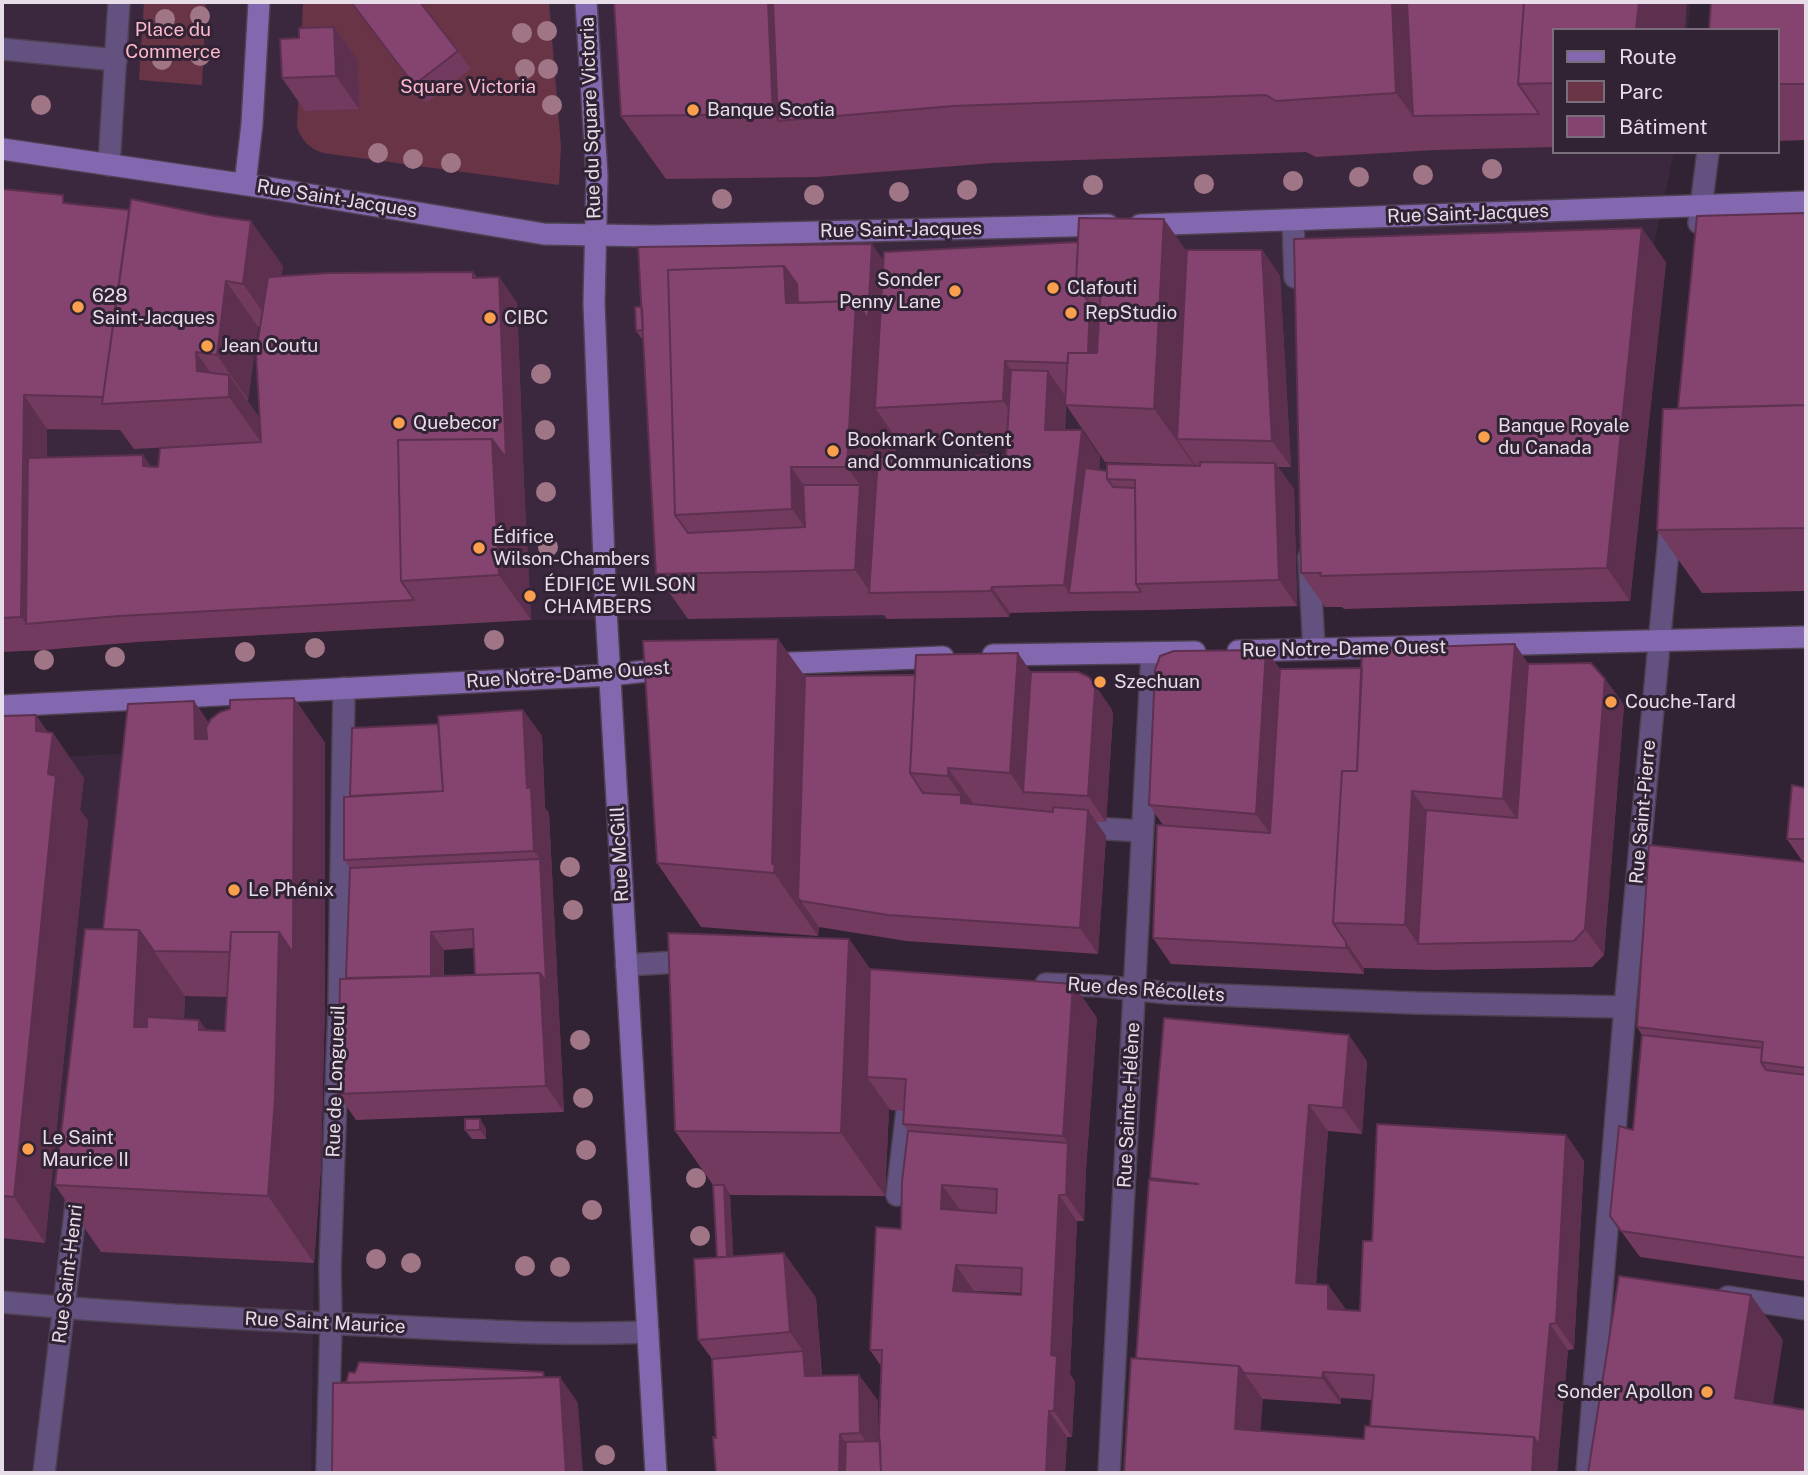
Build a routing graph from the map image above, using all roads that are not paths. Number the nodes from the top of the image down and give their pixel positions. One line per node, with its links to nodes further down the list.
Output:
1 (119, 2): 5 (street)
2 (259, 2): 9 (street)
3 (586, 2): 13 (street, Rue du Square Victoria)
4 (2, 49): 5 (street)
5 (116, 60): 8 (street)
6 (2, 149): 8 (street, Rue Saint-Jacques)
7 (1708, 154): 11 (street)
8 (108, 166): 9 (street, Rue Saint-Jacques)
9 (245, 184): 13 (street, Rue Saint-Jacques)
10 (1806, 202): 11 (street, Rue Saint-Jacques)
11 (1701, 206): 12 (street, Rue Saint-Jacques); 14 (street)
12 (1293, 221): 13 (street, Rue Saint-Jacques); 15 (street)
13 (596, 234): 24 (street, Rue McGill)
14 (1697, 242)
15 (1296, 292)
16 (1673, 502): 19 (street, Rue Saint-Pierre)
17 (1308, 535): 20 (street)
18 (1806, 637): 19 (street, Rue Notre-Dame Ouest)
19 (1660, 641): 20 (street, Rue Notre-Dame Ouest); 35 (street, Rue Saint-Pierre)
20 (1314, 649): 21 (street, Rue Notre-Dame Ouest)
21 (1152, 653): 22 (street, Rue Notre-Dame Ouest); 30 (street, Rue Sainte-Hélène)
22 (751, 665)
23 (695, 667): 24 (street, Rue Notre-Dame Ouest)
24 (610, 675): 25 (street, Rue Notre-Dame Ouest); 32 (street, Rue McGill)
25 (344, 688): 26 (street, Rue Notre-Dame Ouest); 45 (street, Rue de Longueuil)
26 (126, 698): 27 (street, Rue Notre-Dame Ouest); 28 (street)
27 (2, 706)
28 (126, 721)
29 (1048, 826): 30 (street)
30 (1142, 831): 34 (street, Rue Sainte-Hélène)
31 (718, 963): 32 (street)
32 (626, 965): 46 (street, Rue McGill)
33 (1031, 983): 34 (street, Rue des Récollets)
34 (1135, 989): 35 (street, Rue des Récollets); 50 (street, Rue Sainte-Hélène)
35 (1625, 1007): 39 (street, Rue Saint-Pierre)
36 (907, 1111): 38 (street)
37 (79, 1172): 43 (street, Rue Saint-Henri)
38 (897, 1195)
39 (1601, 1278): 40 (street); 51 (street, Rue Saint-Pierre)
40 (1625, 1282)
41 (1708, 1294): 44 (street)
42 (2, 1302): 43 (street, Rue Saint Maurice)
43 (63, 1308): 45 (street, Rue Saint Maurice); 47 (street, Rue Saint-Henri)
44 (1806, 1309)
45 (331, 1324): 46 (street, Rue Saint Maurice); 48 (street, Rue de Longueuil)
46 (648, 1332): 49 (street, Rue McGill)
47 (44, 1473)
48 (327, 1473)
49 (656, 1473)
50 (1109, 1473)
51 (1587, 1473)

